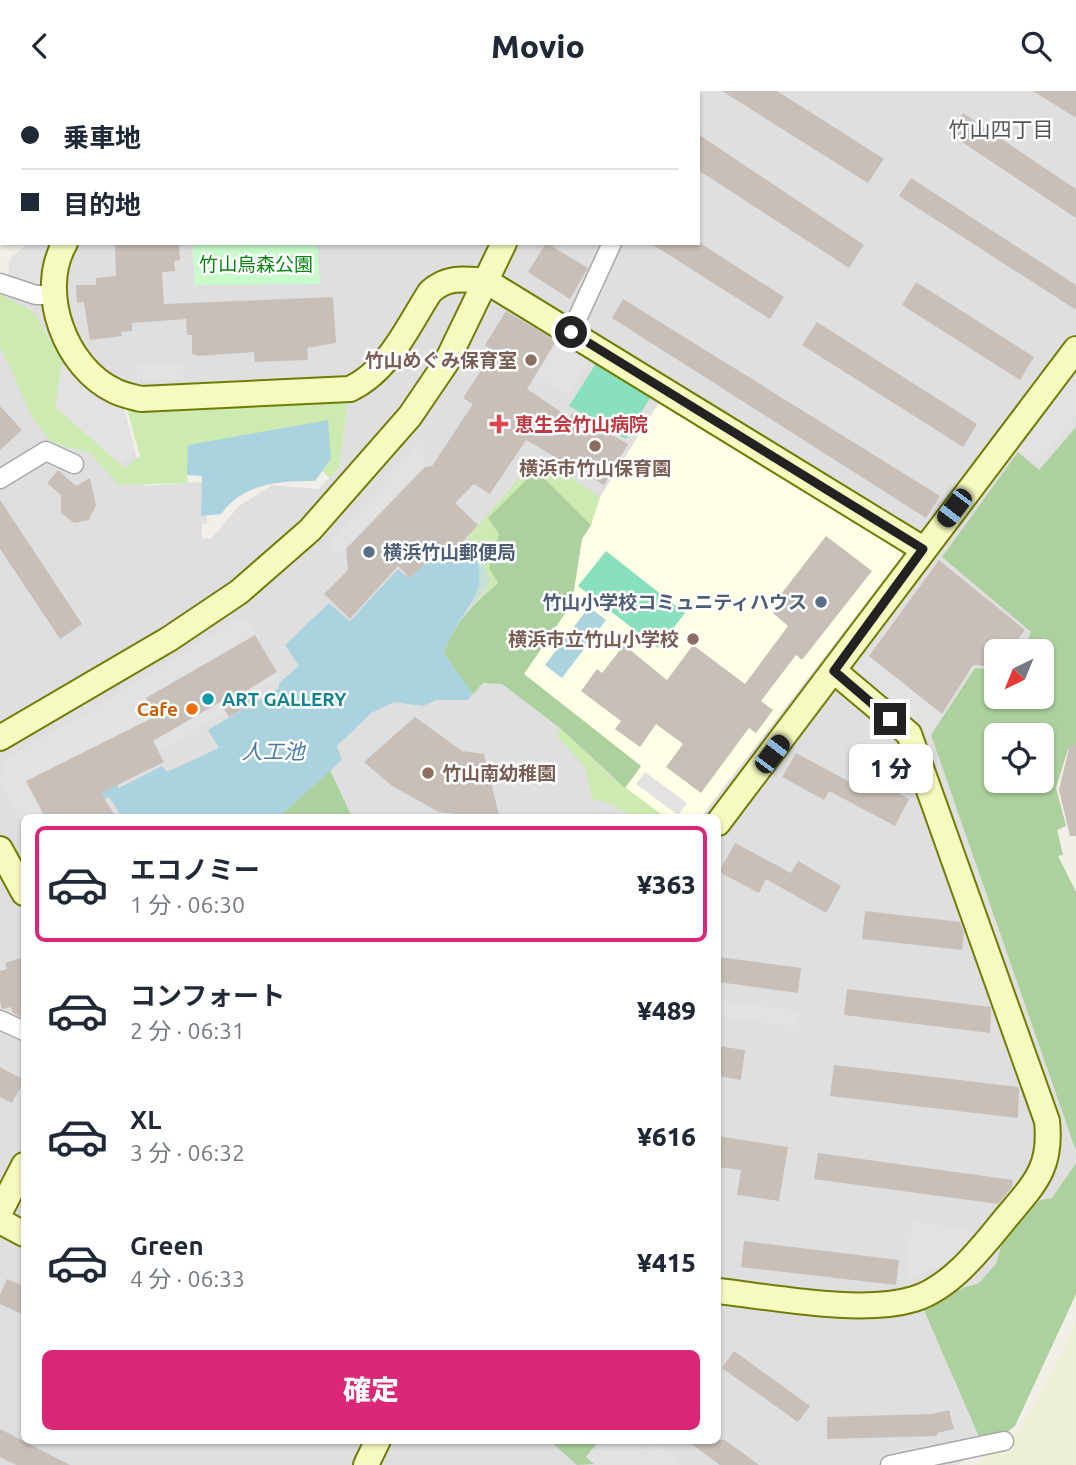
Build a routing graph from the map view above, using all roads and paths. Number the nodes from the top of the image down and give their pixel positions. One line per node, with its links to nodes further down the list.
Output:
1 (64, 245): 6 (street)
2 (503, 245): 4 (street)
3 (611, 245): 7 (street)
4 (486, 281): 6 (street); 7 (street); 13 (street)
5 (0, 283): 6 (street)
6 (54, 296)
7 (571, 332): 11 (street)
8 (1076, 349): 11 (street)
9 (74, 464): 10 (street)
10 (0, 478)
11 (923, 549): 12 (street)
12 (834, 671): 14 (street); 23 (street)
13 (0, 739)
14 (721, 819)
15 (0, 849): 16 (street)
16 (21, 888)
17 (0, 1020): 18 (street)
18 (21, 1030)
19 (21, 1171): 20 (street)
20 (0, 1212)
21 (0, 1221): 22 (street)
22 (21, 1232)
23 (721, 1291)
24 (1004, 1441): 27 (street)
25 (376, 1444): 26 (street)
26 (366, 1465)
27 (890, 1465)

